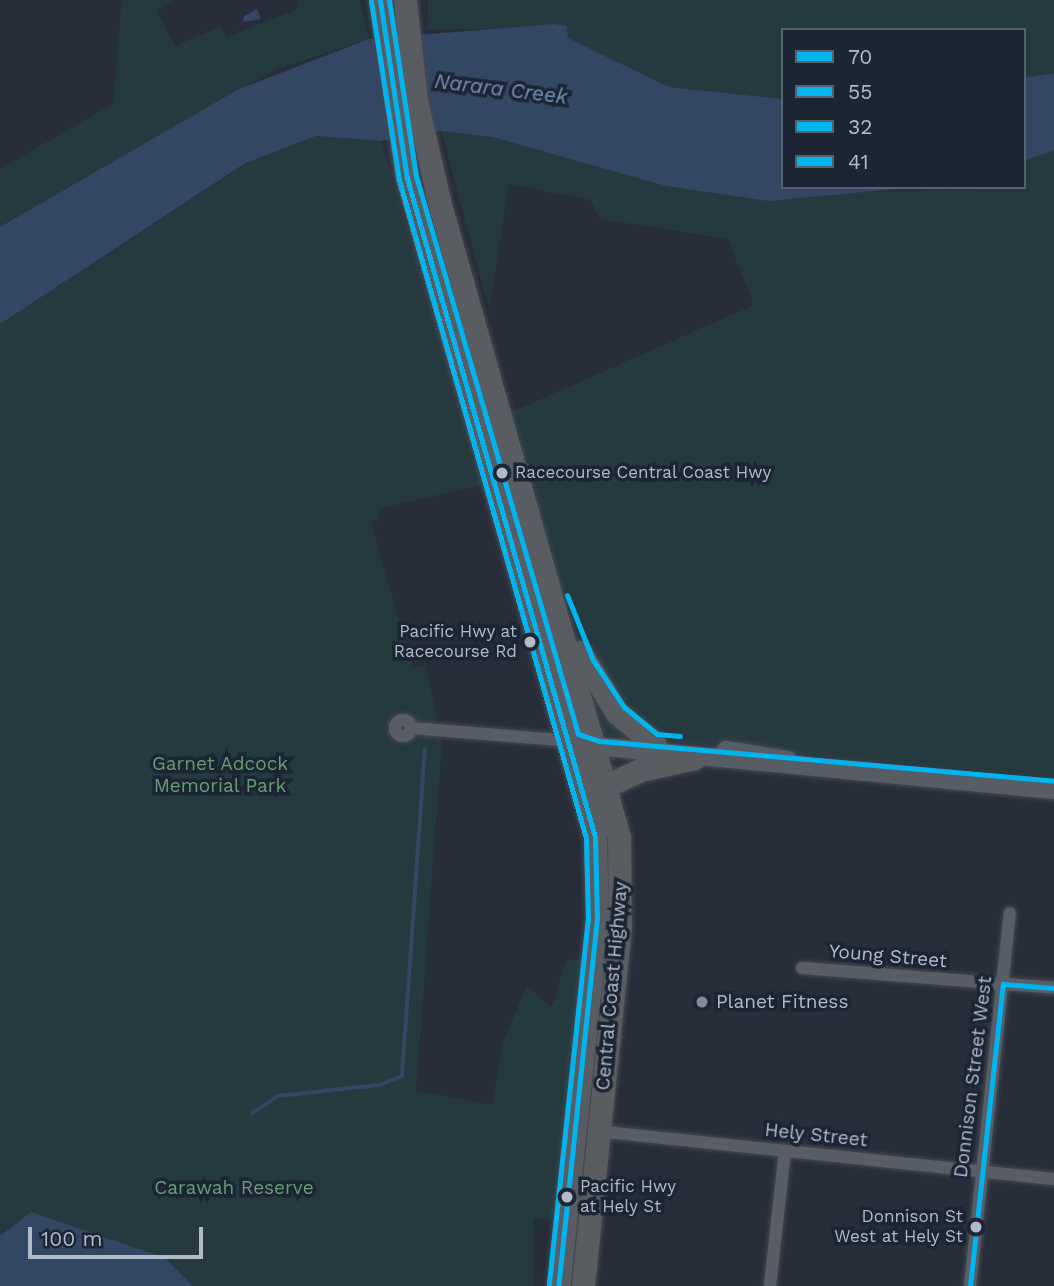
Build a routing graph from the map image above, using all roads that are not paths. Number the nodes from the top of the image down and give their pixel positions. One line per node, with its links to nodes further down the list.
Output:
1 (380, 0): 5 (highway, Central Coast Highway)
2 (405, 11): 3 (highway, Central Coast Highway)
3 (536, 538): 5 (highway, Central Coast Highway); 6 (highway)
4 (411, 728): 5 (street)
5 (588, 743): 6 (main road); 7 (main road); 9 (highway, Central Coast Highway); 15 (highway, Central Coast Highway)
6 (654, 743): 8 (main road)
7 (695, 758): 8 (main road); 9 (highway)
8 (801, 764): 10 (main road)
9 (608, 785): 16 (highway, Central Coast Highway)
10 (1054, 790)
11 (1010, 914): 13 (street, Donnison Street West)
12 (802, 968): 13 (street, Young Street)
13 (1003, 984): 14 (street, Young Street); 18 (street, Donnison Street West)
14 (1054, 988)
15 (575, 1129): 16 (street, Hely Street); 20 (highway, Central Coast Highway)
16 (599, 1131): 17 (street, Hely Street); 21 (highway, Central Coast Highway)
17 (785, 1151): 18 (street, Hely Street); 22 (street)
18 (981, 1171): 19 (street, Hely Street); 23 (street, Donnison Street West)
19 (1054, 1179)
20 (558, 1286)
21 (583, 1286)
22 (770, 1286)
23 (970, 1286)

